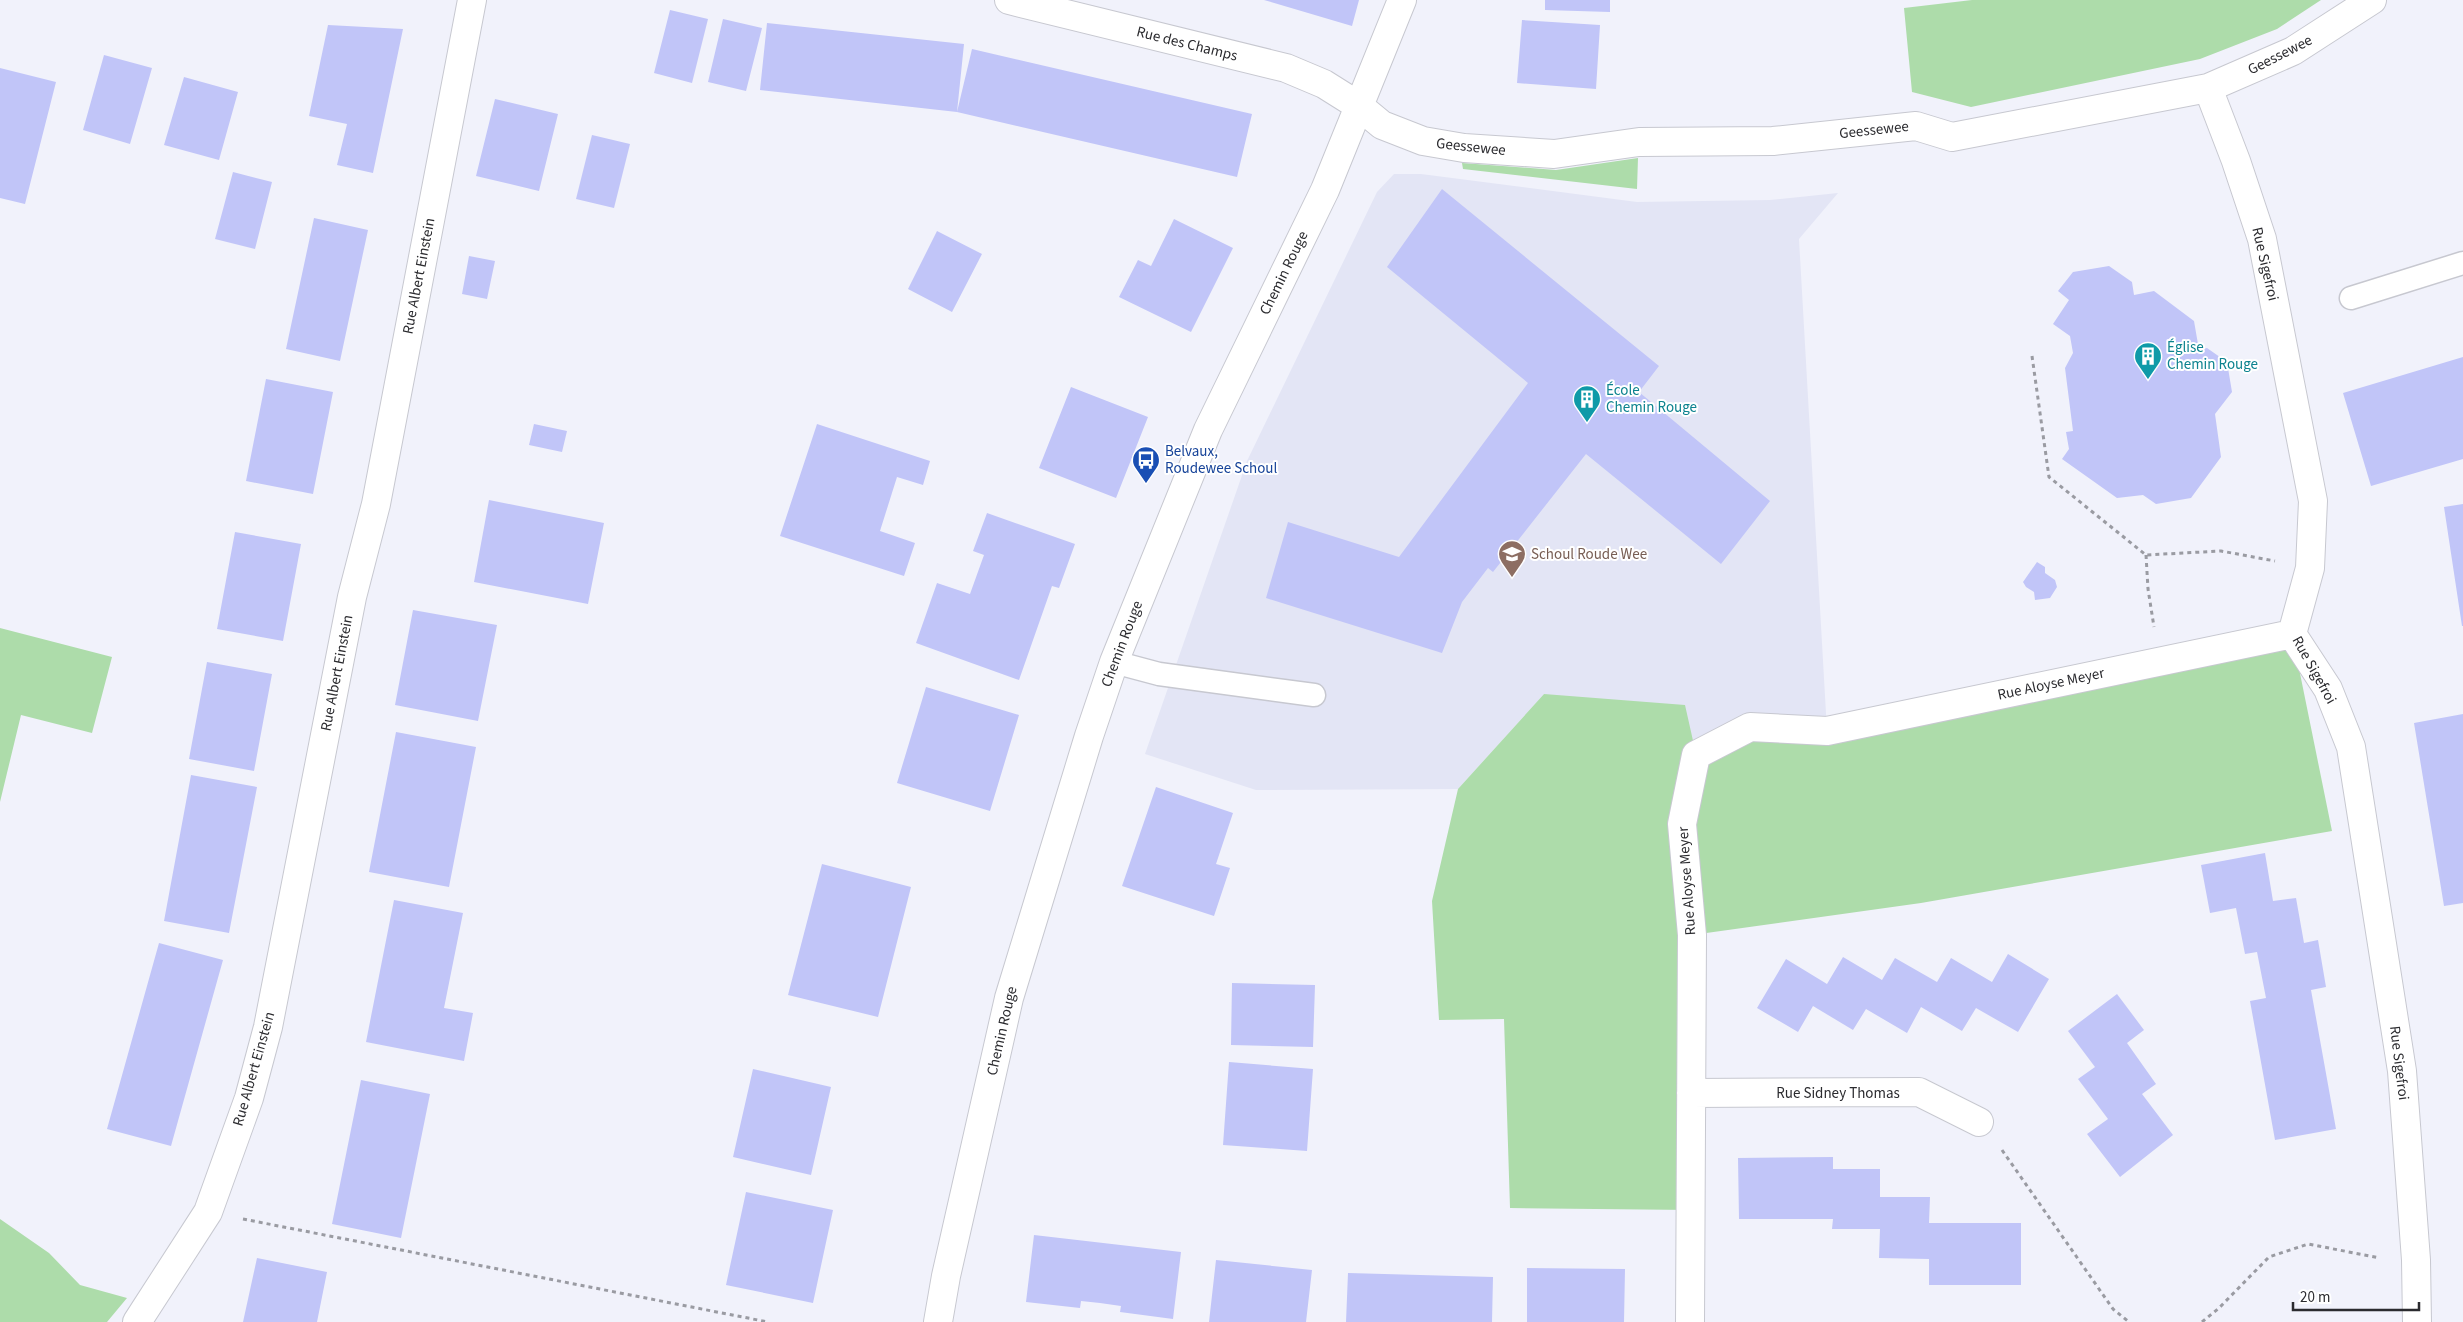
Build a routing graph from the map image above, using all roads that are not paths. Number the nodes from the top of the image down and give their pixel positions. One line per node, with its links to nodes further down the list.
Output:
1 (472, 0): 14 (street, Rue Albert Einstein)
2 (1009, 0): 6 (street, Rue des Champs)
3 (1402, 0): 6 (street, Chemin Rouge)
4 (2372, 0): 5 (street, Geessewee)
5 (2208, 88): 6 (street, Geessewee); 9 (street, Rue Sigefroi)
6 (1359, 106): 10 (street, Chemin Rouge)
7 (2463, 263): 8 (lane)
8 (2351, 298)
9 (2292, 634): 12 (street, Rue Aloyse Meyer); 17 (street, Rue Sigefroi)
10 (1114, 662): 11 (lane); 15 (street, Chemin Rouge)
11 (1314, 695)
12 (1691, 1093): 13 (street, Rue Sidney Thomas); 16 (street, Rue Aloyse Meyer)
13 (1980, 1122)
14 (137, 1322)
15 (938, 1322)
16 (1690, 1322)
17 (2417, 1322)

